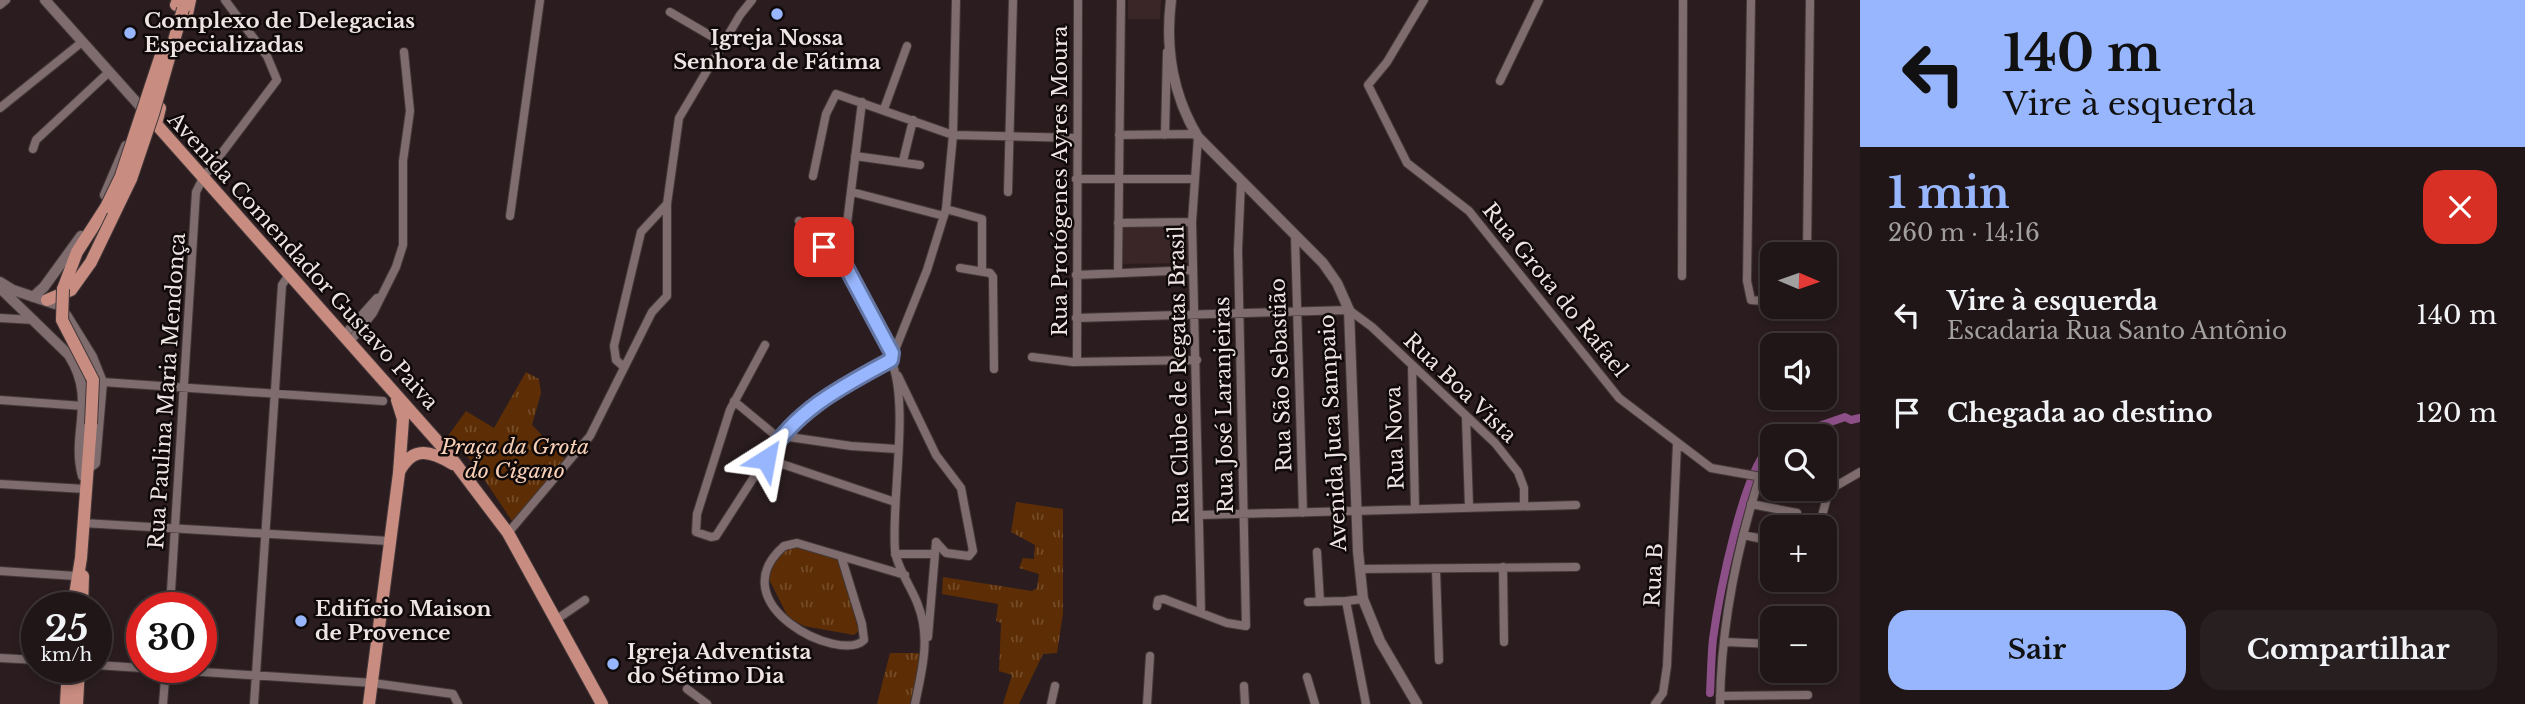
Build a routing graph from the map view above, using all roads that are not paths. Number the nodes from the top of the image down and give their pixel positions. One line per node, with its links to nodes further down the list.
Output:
1 (6, 0): 17 (street)
2 (45, 0): 20 (main road, Avenida Comendador Gustavo Paiva)
3 (225, 0): 43 (street)
4 (540, 0): 52 (street)
5 (752, 0): 21 (street)
6 (956, 0): 32 (street)
7 (1013, 0): 36 (street)
8 (1078, 0): 37 (street, Rua Protógenes Ayres Moura)
9 (1121, 0): 33 (street)
10 (1171, 0): 19 (main road, Avenida Juca Sampaio)
11 (1424, 0): 98 (street, Rua Grota do Rafael)
12 (1539, 0): 25 (street)
13 (1683, 0): 65 (street)
14 (1751, 0): 70 (street)
15 (1810, 0): 57 (street)
16 (183, 3): 31 (main road); 69 (main road, bridge); 102 (main road, bridge)
17 (0, 5)
18 (670, 12): 21 (street)
19 (1170, 35): 34 (street); 35 (main road, Avenida Juca Sampaio)
20 (82, 42): 24 (main road, Avenida Comendador Gustavo Paiva); 27 (street)
21 (723, 43): 50 (street)
22 (907, 46): 29 (street)
23 (404, 52): 78 (street)
24 (109, 72): 28 (main road, Avenida Comendador Gustavo Paiva); 38 (street)
25 (1500, 80)
26 (862, 102): 29 (street); 39 (street); 42 (street)
27 (0, 108)
28 (141, 108): 31 (main road, Avenida Comendador Gustavo Paiva); 68 (main road)
29 (884, 109): 30 (street)
30 (913, 120): 32 (street); 40 (street)
31 (156, 124): 43 (main road, Avenida Comendador Gustavo Paiva)
32 (953, 135): 36 (street); 51 (street)
33 (1119, 135): 34 (street); 44 (street)
34 (1165, 135): 35 (street)
35 (1197, 136): 46 (street, Rua Clube de Regatas Brasil); 47 (main road, Avenida Juca Sampaio)
36 (1011, 137): 37 (street); 49 (street)
37 (1076, 138): 45 (street, Rua Protógenes Ayres Moura)
38 (33, 149)
39 (855, 156): 40 (street); 48 (street)
40 (903, 161): 41 (street)
41 (920, 165)
42 (813, 176)
43 (203, 178): 64 (main road, Avenida Comendador Gustavo Paiva); 89 (street, Rua Paulina Maria Mendonça)
44 (1119, 178): 45 (street); 46 (street); 55 (street)
45 (1076, 179): 63 (street, Rua Protógenes Ayres Moura)
46 (1193, 179): 54 (street, Rua Clube de Regatas Brasil)
47 (1241, 182): 56 (main road, Avenida Juca Sampaio); 74 (street, Rua José Laranjeiras)
48 (852, 192): 51 (street); 58 (street)
49 (1008, 192)
50 (667, 204): 85 (street); 85 (street)
51 (945, 212): 61 (street); 80 (street)
52 (510, 216)
53 (799, 221): 58 (street)
54 (1192, 222): 55 (street); 60 (street, Rua Clube de Regatas Brasil)
55 (1118, 223): 62 (street)
56 (1295, 236): 71 (main road, Avenida Juca Sampaio); 72 (street, Rua São Sebastião)
57 (1807, 242)
58 (843, 256): 80 (street)
59 (960, 268): 61 (street)
60 (1193, 270): 62 (street); 73 (street, Rua Clube de Regatas Brasil)
61 (982, 271): 86 (street)
62 (1118, 273): 63 (street)
63 (1076, 275): 76 (street, Rua Protógenes Ayres Moura)
64 (288, 276): 78 (main road, Avenida Comendador Gustavo Paiva); 90 (street)
65 (1682, 276)
66 (0, 282): 68 (main road)
67 (0, 288): 77 (main road)
68 (33, 297): 69 (main road)
69 (47, 300): 88 (main road)
70 (1760, 301)
71 (1349, 310): 72 (street); 84 (street, Rua Boa Vista); 116 (main road, Avenida Juca Sampaio)
72 (1295, 312): 74 (street); 117 (street, Rua São Sebastião)
73 (1195, 314): 74 (street); 76 (street); 82 (street, Rua Clube de Regatas Brasil)
74 (1239, 315): 120 (street, Rua José Laranjeiras)
75 (0, 318): 77 (street)
76 (1076, 318): 83 (street, Rua Protógenes Ayres Moura)
77 (34, 320): 95 (main road)
78 (346, 339): 91 (main road, Avenida Comendador Gustavo Paiva)
79 (765, 345): 94 (street)
80 (892, 356): 87 (street); 97 (street)
81 (1032, 357): 83 (street)
82 (1197, 360): 83 (street); 119 (street, Rua Clube de Regatas Brasil)
83 (1077, 362)
84 (1412, 366): 96 (street, Rua Boa Vista); 115 (street, Rua Nova)
85 (624, 367): 123 (street)
86 (994, 369)
87 (897, 373): 99 (street); 130 (street)
88 (102, 382): 89 (street); 102 (main road)
89 (185, 388): 90 (street); 122 (street, Rua Paulina Maria Mendonça)
90 (274, 393): 93 (street); 124 (street)
91 (396, 397): 101 (main road, Avenida Comendador Gustavo Paiva); 103 (main road)
92 (0, 400): 95 (street)
93 (383, 401)
94 (734, 401): 97 (street); 100 (street)
95 (83, 406): 109 (main road)
96 (1466, 418): 112 (street, Rua Boa Vista); 114 (street)
97 (781, 435): 99 (street); 100 (street)
98 (1677, 444): 105 (street, Rua Grota do Rafael); 186 (street, Rua B)
99 (897, 449): 110 (street)
100 (766, 459): 110 (street)
101 (456, 466): 103 (main road); 123 (main road, Avenida Comendador Gustavo Paiva)
102 (87, 469): 109 (main road)
103 (399, 472): 127 (main road)
104 (1860, 472): 107 (street)
105 (1756, 476): 106 (street, Rua Grota do Rafael); 111 (street)
106 (1760, 477)
107 (1837, 483)
108 (0, 484): 109 (street)
109 (85, 487): 121 (main road)
110 (895, 502): 129 (street)
111 (1751, 503): 118 (street); 125 (street)
112 (1524, 505): 113 (street); 114 (street)
113 (1576, 505)
114 (1469, 506): 115 (street)
115 (1415, 509): 116 (street)
116 (1357, 512): 117 (street); 135 (main road, Avenida Juca Sampaio)
117 (1303, 513): 120 (street)
118 (1797, 513)
119 (1200, 515): 120 (street); 149 (street, Rua Clube de Regatas Brasil)
120 (1244, 515): 149 (street, Rua José Laranjeiras)
121 (83, 523): 122 (street); 132 (main road)
122 (176, 529): 124 (street); 142 (street, Rua Paulina Maria Mendonça)
123 (508, 533): 150 (main road, Avenida Comendador Gustavo Paiva)
124 (265, 534): 127 (street); 160 (street)
125 (1743, 535): 126 (street); 152 (street)
126 (1760, 538)
127 (389, 541): 165 (main road)
128 (1317, 552): 147 (street)
129 (895, 554): 130 (street); 138 (street)
130 (935, 554): 154 (street)
131 (841, 556): 131 (street); 138 (street)
132 (81, 558): 139 (main road); 141 (main road)
133 (1503, 567): 134 (street); 136 (street); 151 (street)
134 (1576, 567)
135 (1359, 569): 136 (street); 143 (main road, Avenida Juca Sampaio)
136 (1436, 569): 158 (street)
137 (0, 571): 139 (street)
138 (905, 575): 154 (street)
139 (76, 576): 140 (main road)
140 (74, 592)
141 (82, 592)
142 (171, 592)
143 (1363, 599): 145 (street); 185 (main road, Avenida Juca Sampaio)
144 (585, 600): 150 (street)
145 (1346, 601): 147 (street); 184 (street)
146 (1160, 602): 149 (street)
147 (1320, 602): 148 (street)
148 (1308, 603)
149 (1201, 612)
150 (556, 619): 177 (main road, Avenida Comendador Gustavo Paiva)
151 (1504, 642)
152 (1725, 642): 153 (street); 170 (street)
153 (1760, 643)
154 (927, 646): 179 (street)
155 (1150, 656): 181 (street)
156 (0, 657): 157 (street)
157 (21, 659)
158 (1439, 660)
159 (217, 672): 160 (street)
160 (257, 676): 165 (street); 174 (street)
161 (1307, 677): 183 (street)
162 (67, 683): 171 (main road)
163 (78, 683): 172 (main road)
164 (165, 683): 173 (street)
165 (373, 683): 175 (main road); 176 (street)
166 (1055, 686): 180 (street)
167 (1244, 686): 182 (street)
168 (687, 689): 178 (street)
169 (1808, 695): 170 (street)
170 (1720, 700)
171 (66, 704)
172 (77, 704)
173 (163, 704)
174 (254, 704)
175 (369, 704)
176 (458, 704)
177 (602, 704)
178 (707, 704)
179 (915, 704)
180 (1051, 704)
181 (1147, 704)
182 (1245, 704)
183 (1315, 704)
184 (1366, 704)
185 (1417, 704)
186 (1655, 704)

